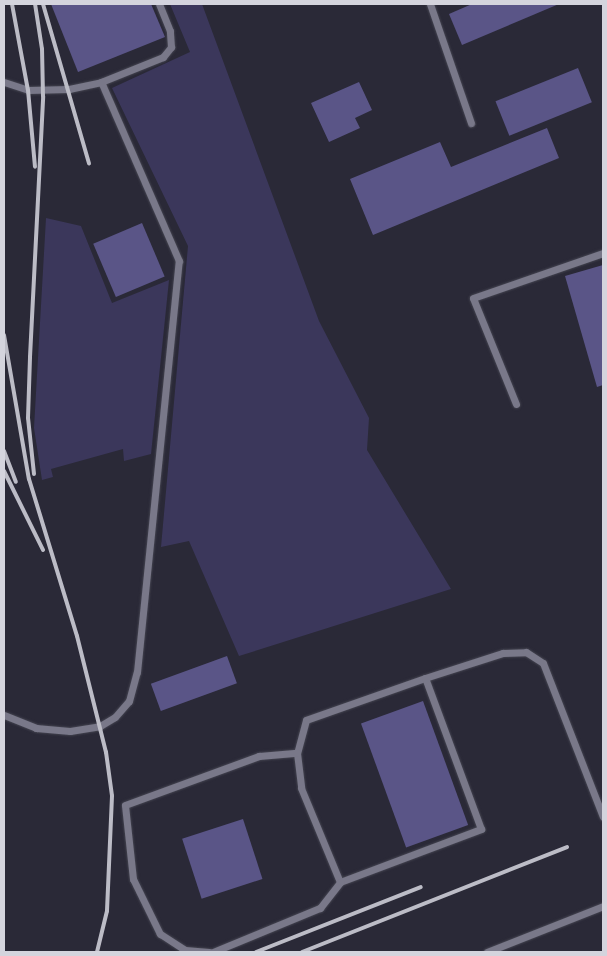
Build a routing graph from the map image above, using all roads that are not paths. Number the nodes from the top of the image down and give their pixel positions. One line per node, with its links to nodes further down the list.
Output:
1 (159, 4): 4 (lane)
2 (430, 4): 5 (lane)
3 (4, 82): 4 (lane)
4 (101, 82): 9 (lane)
5 (471, 123)
6 (603, 253): 7 (lane)
7 (516, 404)
8 (424, 678): 10 (lane); 11 (lane); 12 (lane)
9 (4, 715)
10 (297, 753): 12 (lane); 14 (lane)
11 (603, 817)
12 (340, 882): 15 (lane)
13 (603, 906): 16 (lane)
14 (209, 952)
15 (213, 952)
16 (488, 952)

